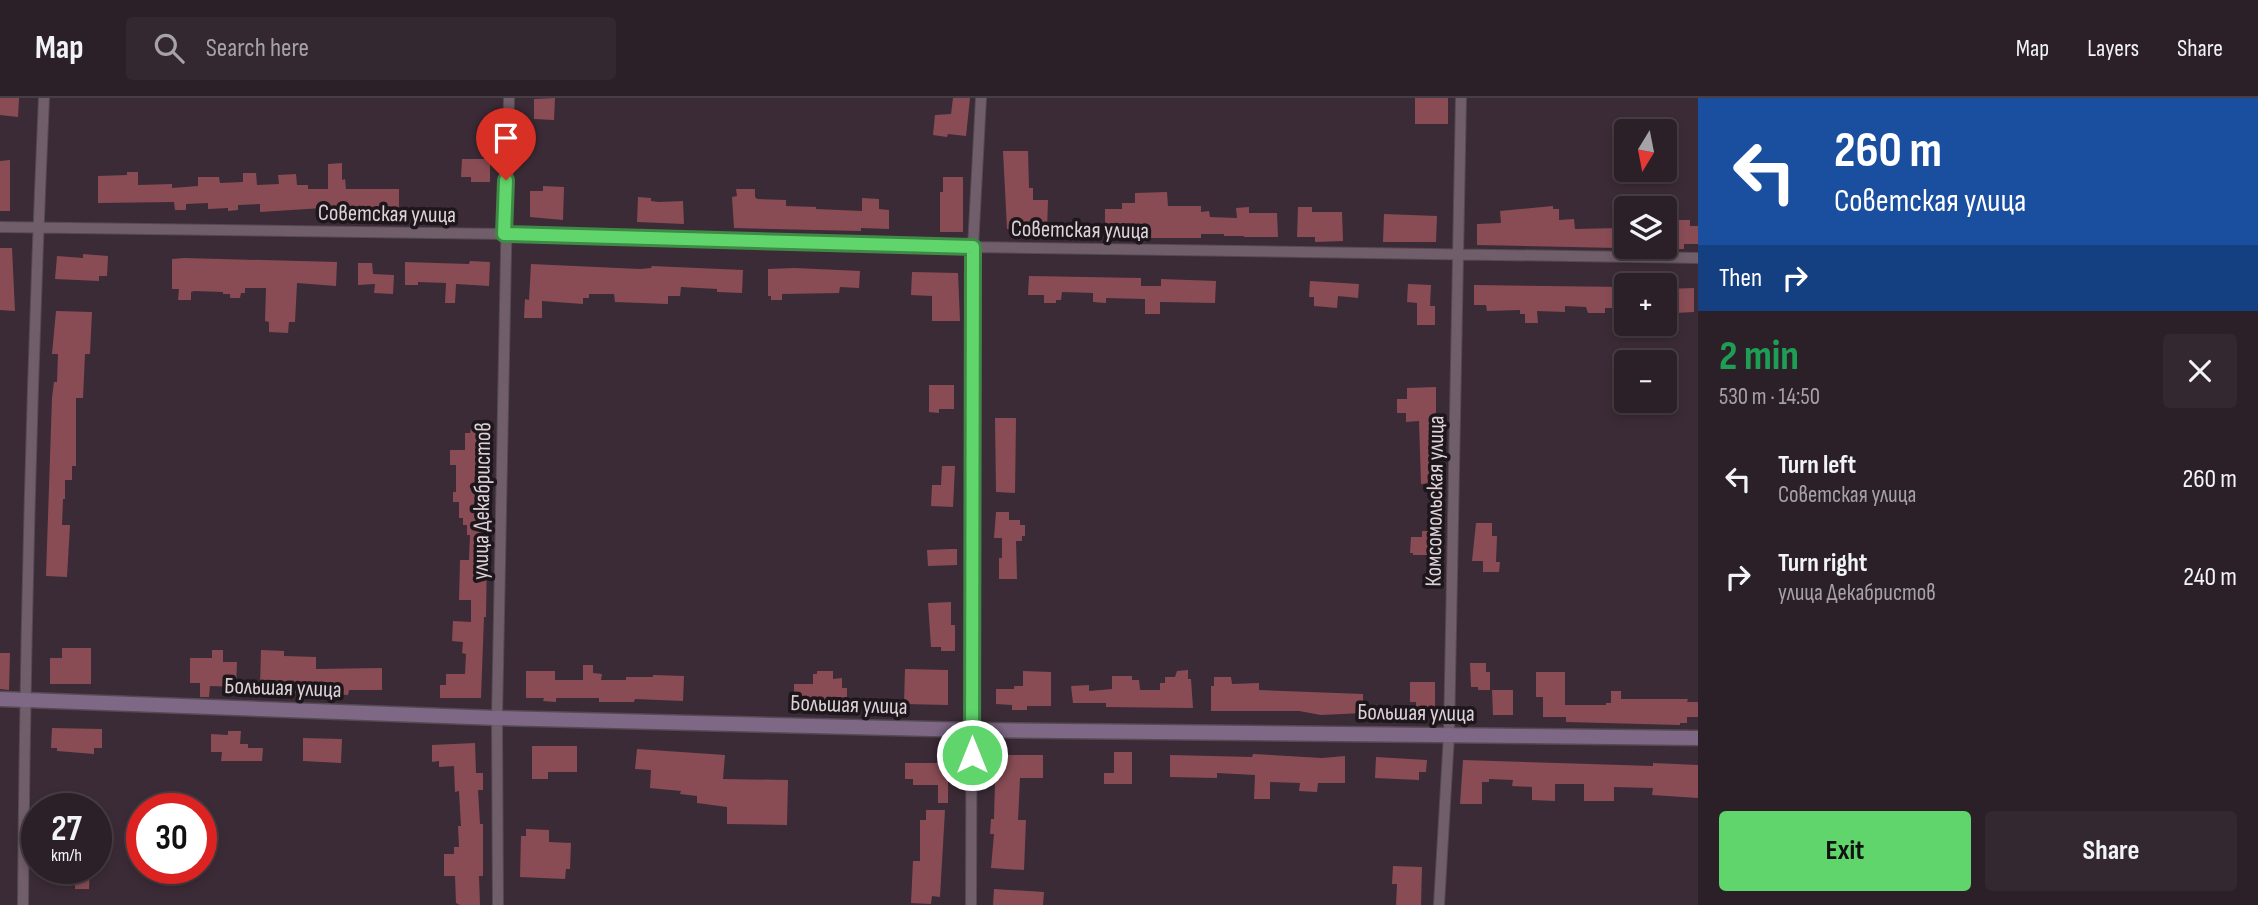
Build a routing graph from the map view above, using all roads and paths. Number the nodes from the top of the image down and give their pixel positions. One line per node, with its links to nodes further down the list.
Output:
1 (44, 98): 6 (street)
2 (509, 98): 7 (street, улица Декабристов)
3 (981, 98): 8 (street)
4 (1461, 98): 9 (street, Комсомольская улица)
5 (0, 227): 6 (street, Советская улица)
6 (38, 228): 7 (street, Советская улица); 12 (street)
7 (504, 234): 8 (street, Советская улица); 13 (street, улица Декабристов)
8 (973, 247): 9 (street, Советская улица); 14 (street)
9 (1459, 254): 10 (street, Советская улица); 15 (street, Комсомольская улица)
10 (1698, 258)
11 (0, 699): 12 (street, Большая улица)
12 (25, 699): 13 (street, Большая улица); 17 (street)
13 (497, 718): 14 (street, Большая улица); 18 (street, улица Декабристов)
14 (972, 730): 15 (street, Большая улица); 19 (street)
15 (1448, 735): 16 (street, Большая улица); 20 (street, Комсомольская улица)
16 (1698, 738)
17 (23, 905)
18 (498, 905)
19 (971, 905)
20 (1439, 905)

